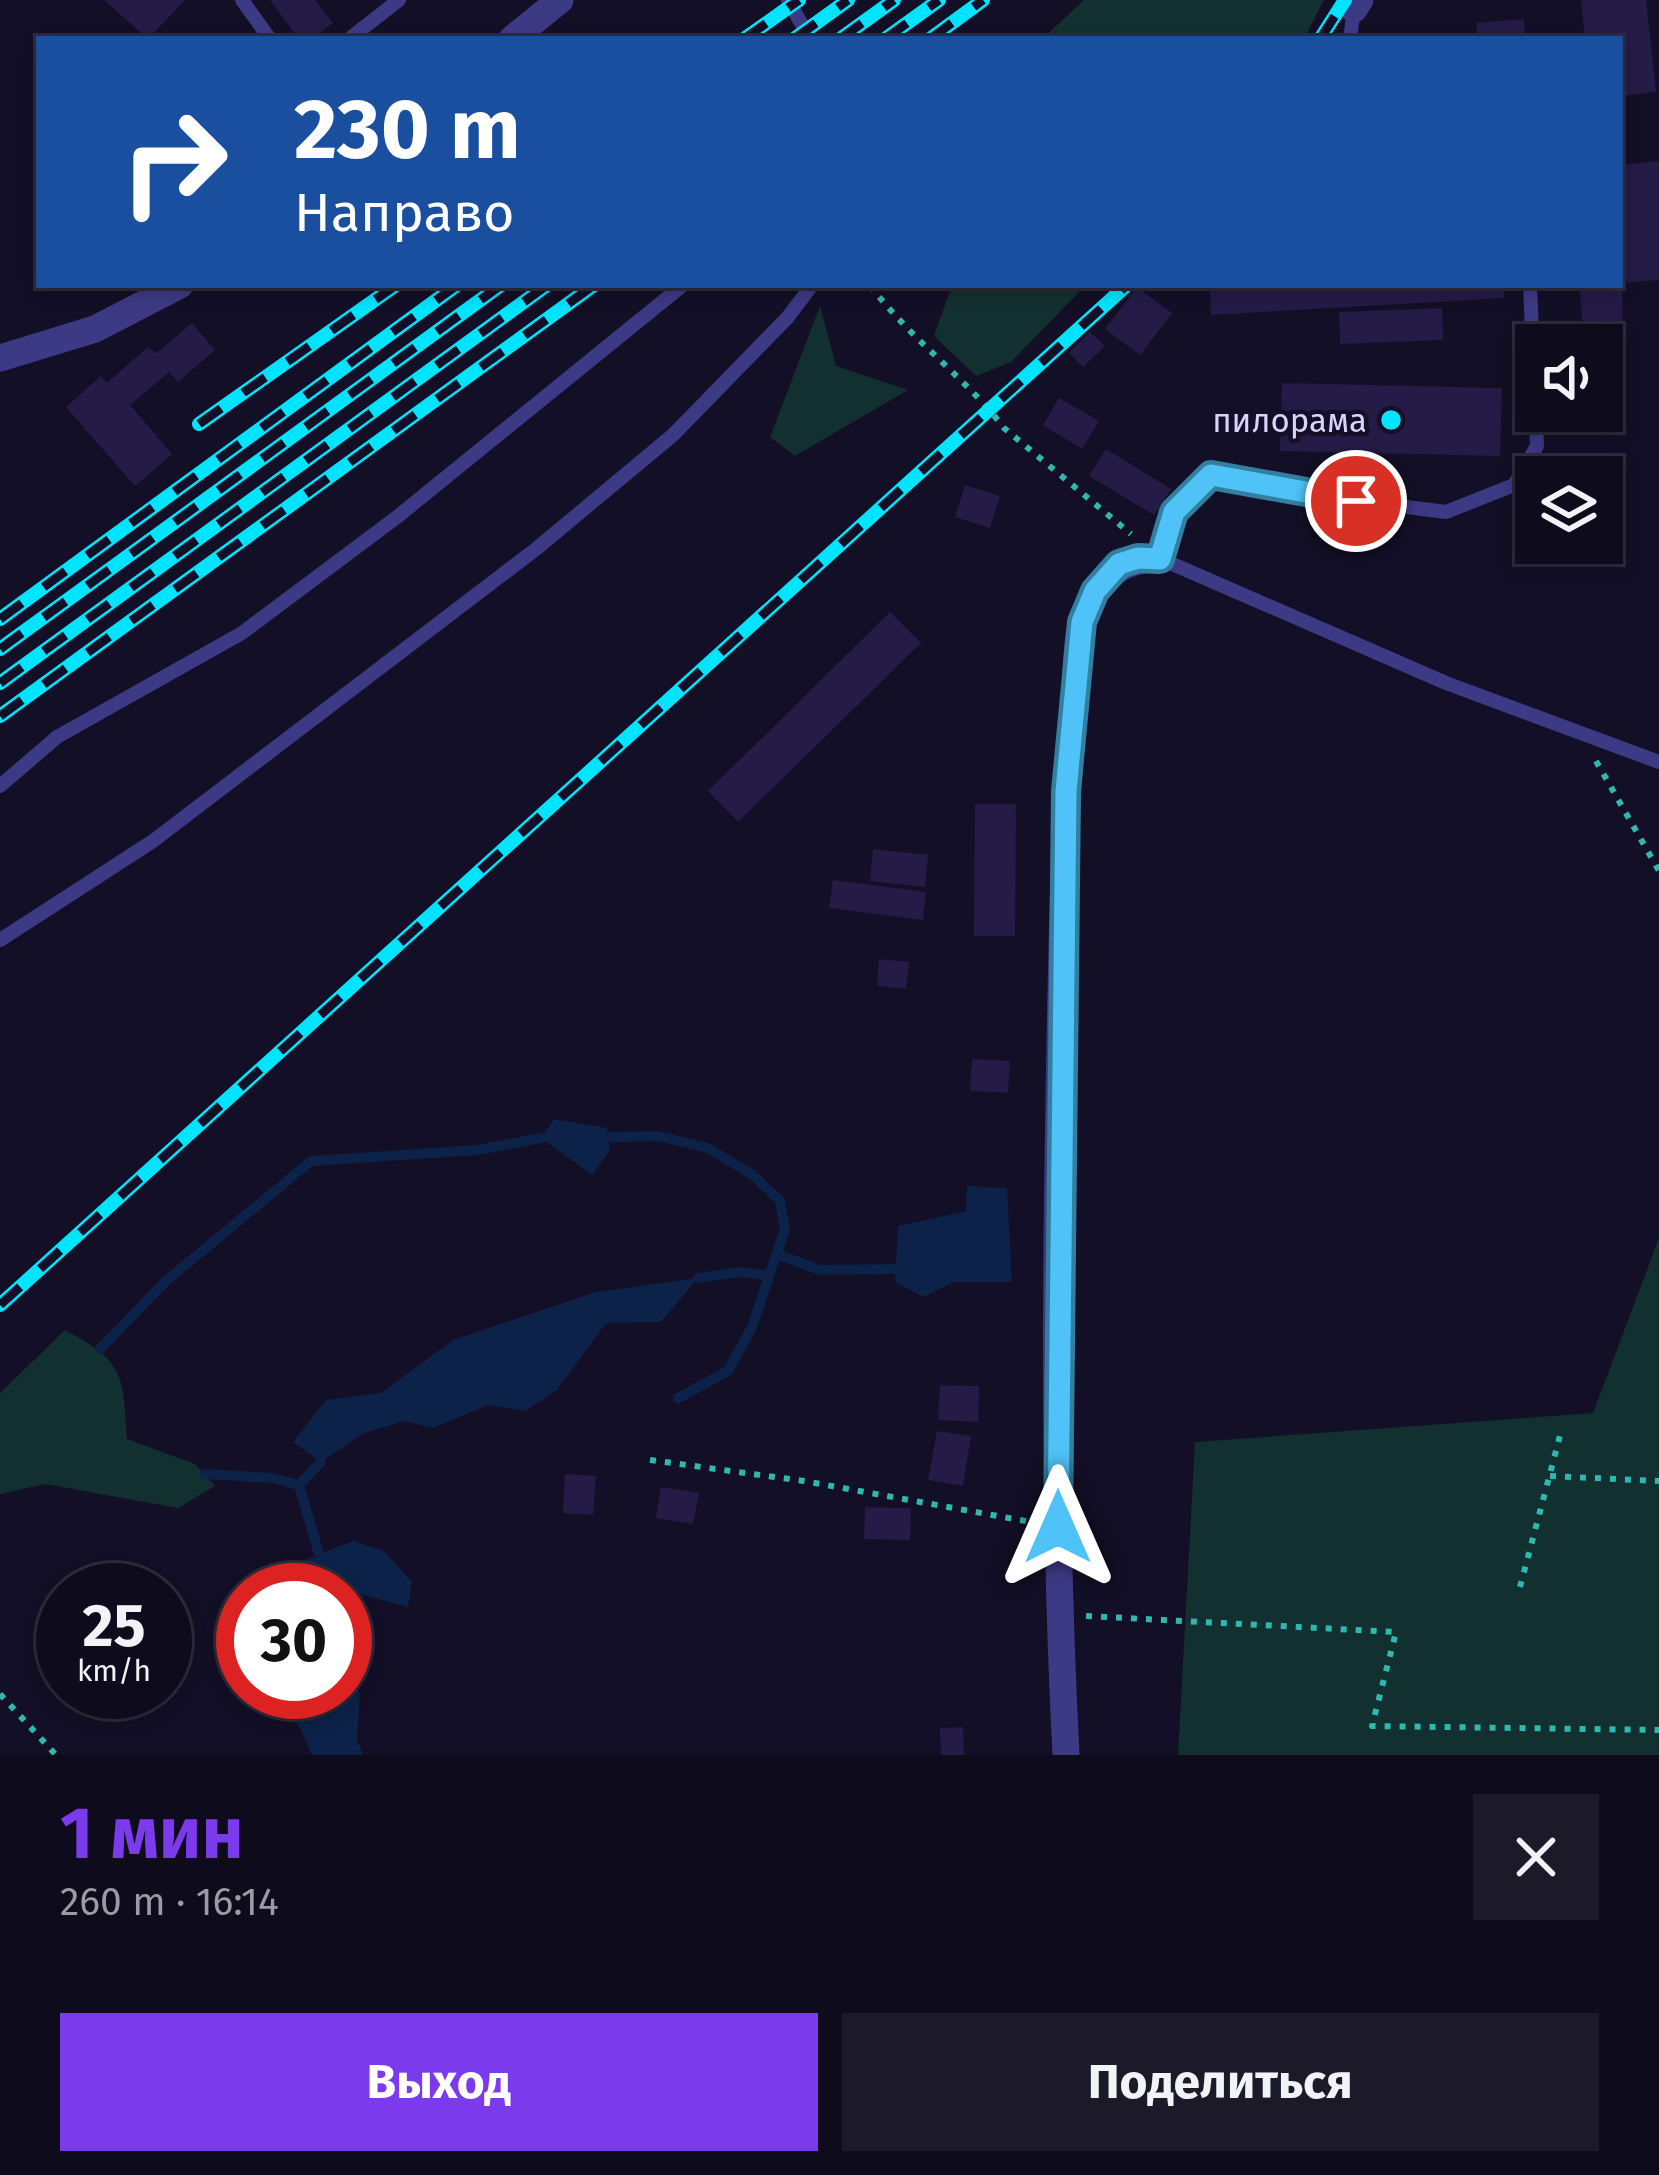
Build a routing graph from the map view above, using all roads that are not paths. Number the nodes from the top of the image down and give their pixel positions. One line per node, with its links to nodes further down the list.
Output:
1 (242, 0): 6 (lane)
2 (400, 0): 7 (lane)
3 (560, 0): 8 (street)
4 (788, 0): 9 (lane)
5 (1357, 4): 10 (lane)
6 (268, 36)
7 (353, 36)
8 (516, 36)
9 (808, 36)
10 (1351, 36)
11 (174, 288): 15 (street)
12 (679, 288): 18 (lane)
13 (810, 288): 19 (lane)
14 (1531, 288): 16 (lane)
15 (0, 358)
16 (1160, 559): 17 (lane); 20 (street)
17 (1659, 762)
18 (0, 787)
19 (0, 940)
20 (1066, 1755)

